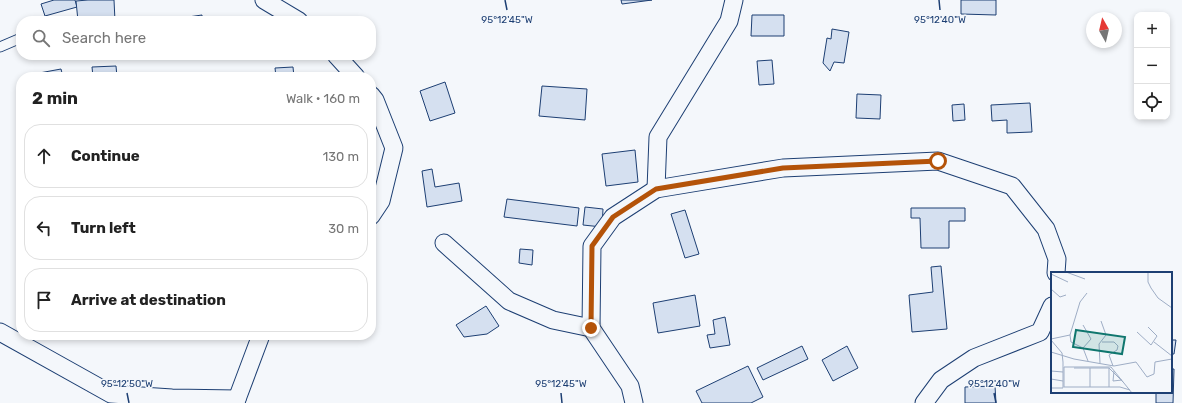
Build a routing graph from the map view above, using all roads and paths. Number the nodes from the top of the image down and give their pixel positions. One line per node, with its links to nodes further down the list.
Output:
1 (264, 0): 3 (street)
2 (734, 0): 9 (street)
3 (291, 16)
4 (16, 40): 5 (lane)
5 (0, 47)
6 (341, 60): 7 (street)
7 (351, 72)
8 (376, 103): 10 (street)
9 (656, 189): 12 (street); 14 (street)
10 (376, 208)
11 (444, 243): 14 (street)
12 (1056, 272)
13 (1051, 308): 19 (street)
14 (591, 328): 18 (street)
15 (0, 332): 17 (street)
16 (260, 340): 17 (street)
17 (239, 401)
18 (634, 403)
19 (924, 403)

